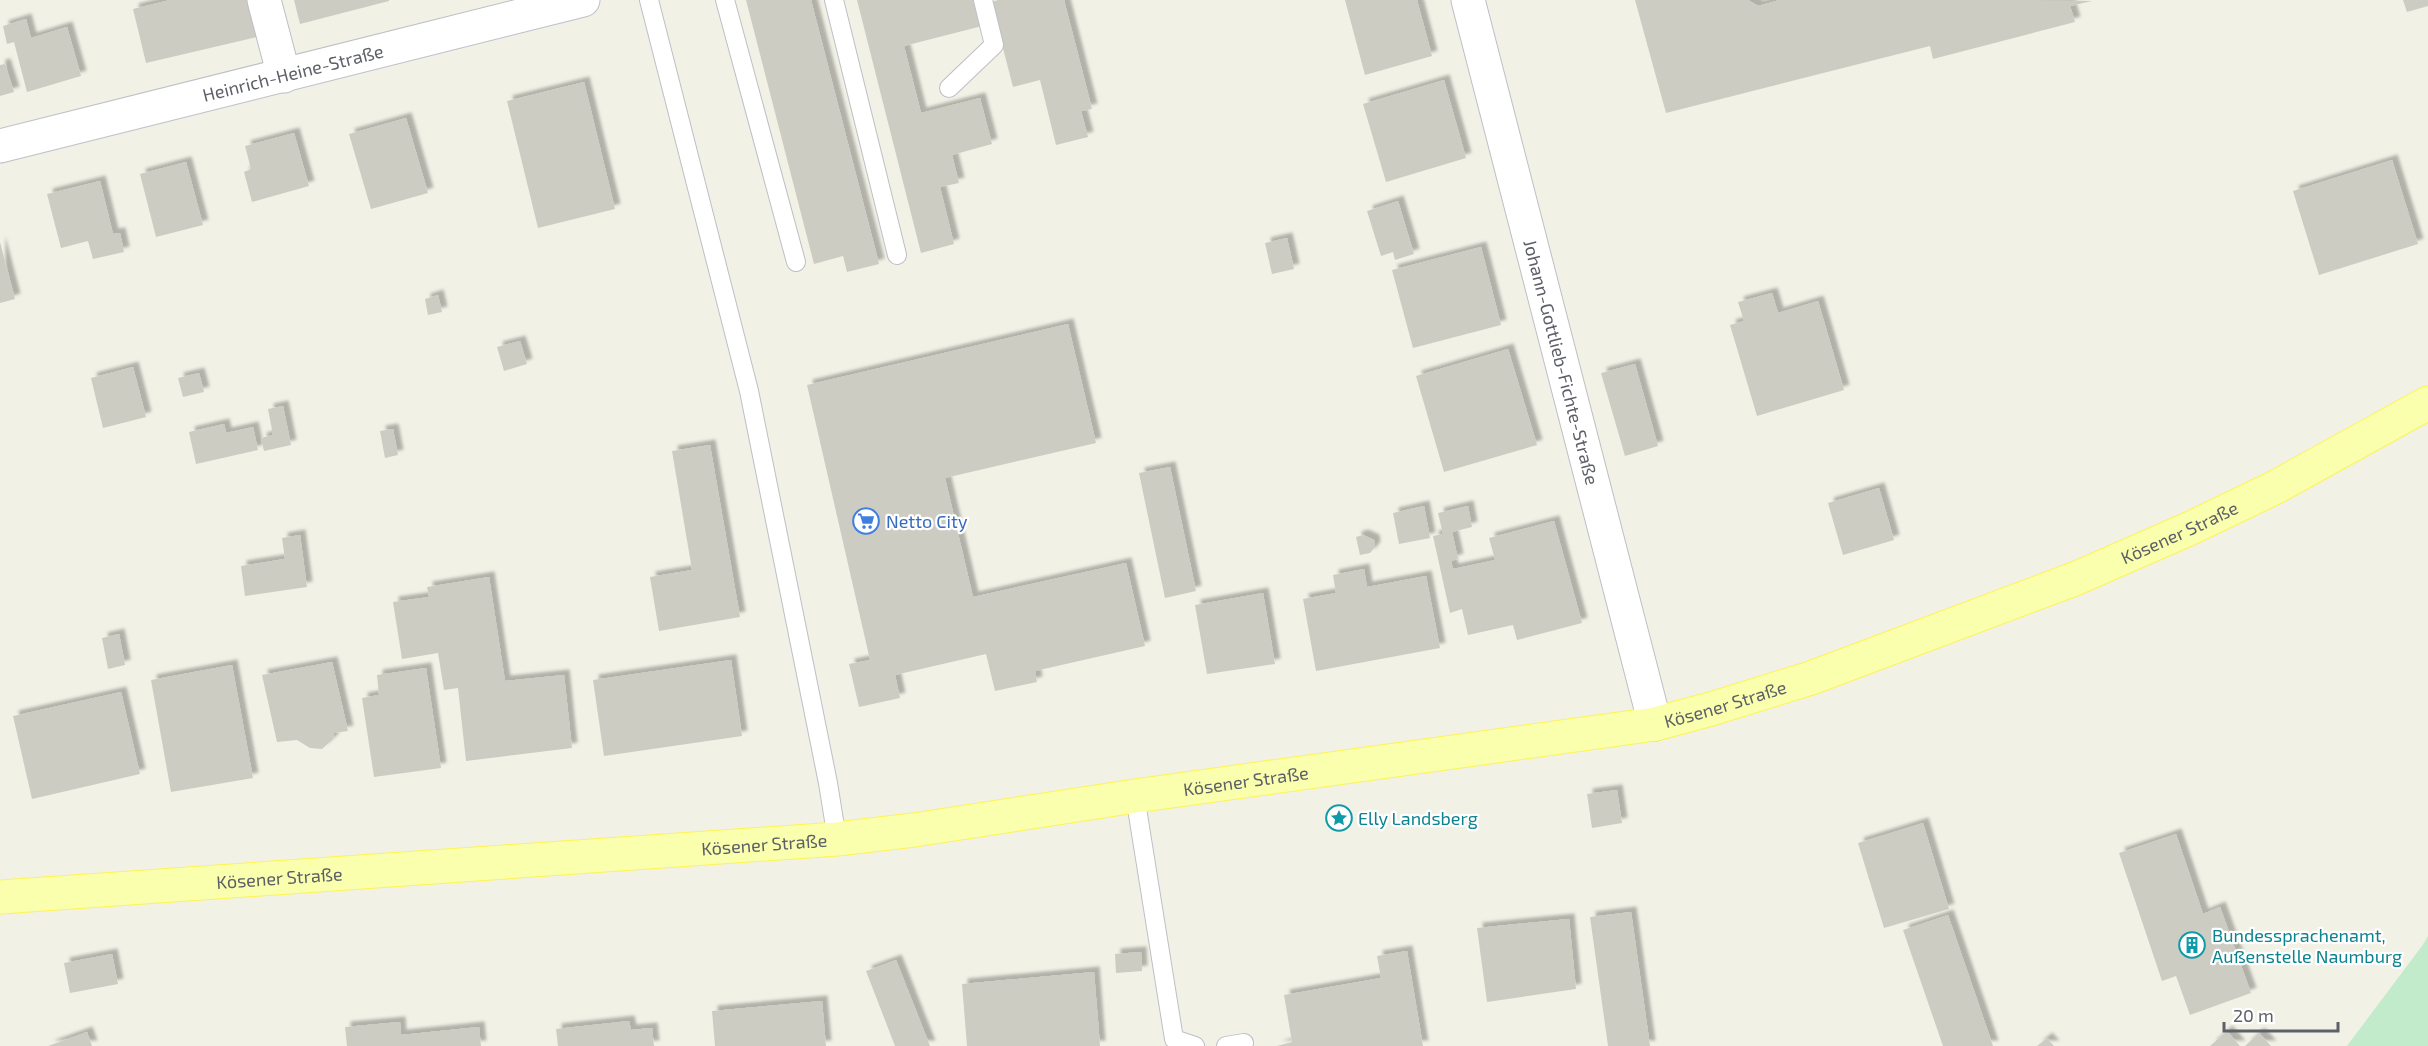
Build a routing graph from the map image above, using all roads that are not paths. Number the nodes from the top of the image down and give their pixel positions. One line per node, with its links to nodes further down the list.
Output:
1 (264, 0): 8 (street)
2 (584, 0): 8 (street, Heinrich-Heine-Straße)
3 (649, 0): 16 (lane)
4 (725, 0): 12 (lane)
5 (834, 0): 11 (lane)
6 (983, 0): 9 (lane)
7 (1468, 0): 14 (street, Johann-Gottlieb-Fichte-Straße)
8 (284, 76): 10 (street, Heinrich-Heine-Straße)
9 (949, 88)
10 (0, 146)
11 (897, 255)
12 (796, 262)
13 (2428, 403): 14 (main road, Kösener Straße)
14 (1655, 724): 15 (main road, Kösener Straße)
15 (1135, 796): 16 (main road, Kösener Straße); 18 (lane)
16 (837, 838): 17 (main road, Kösener Straße)
17 (0, 897)
18 (1195, 1046)

